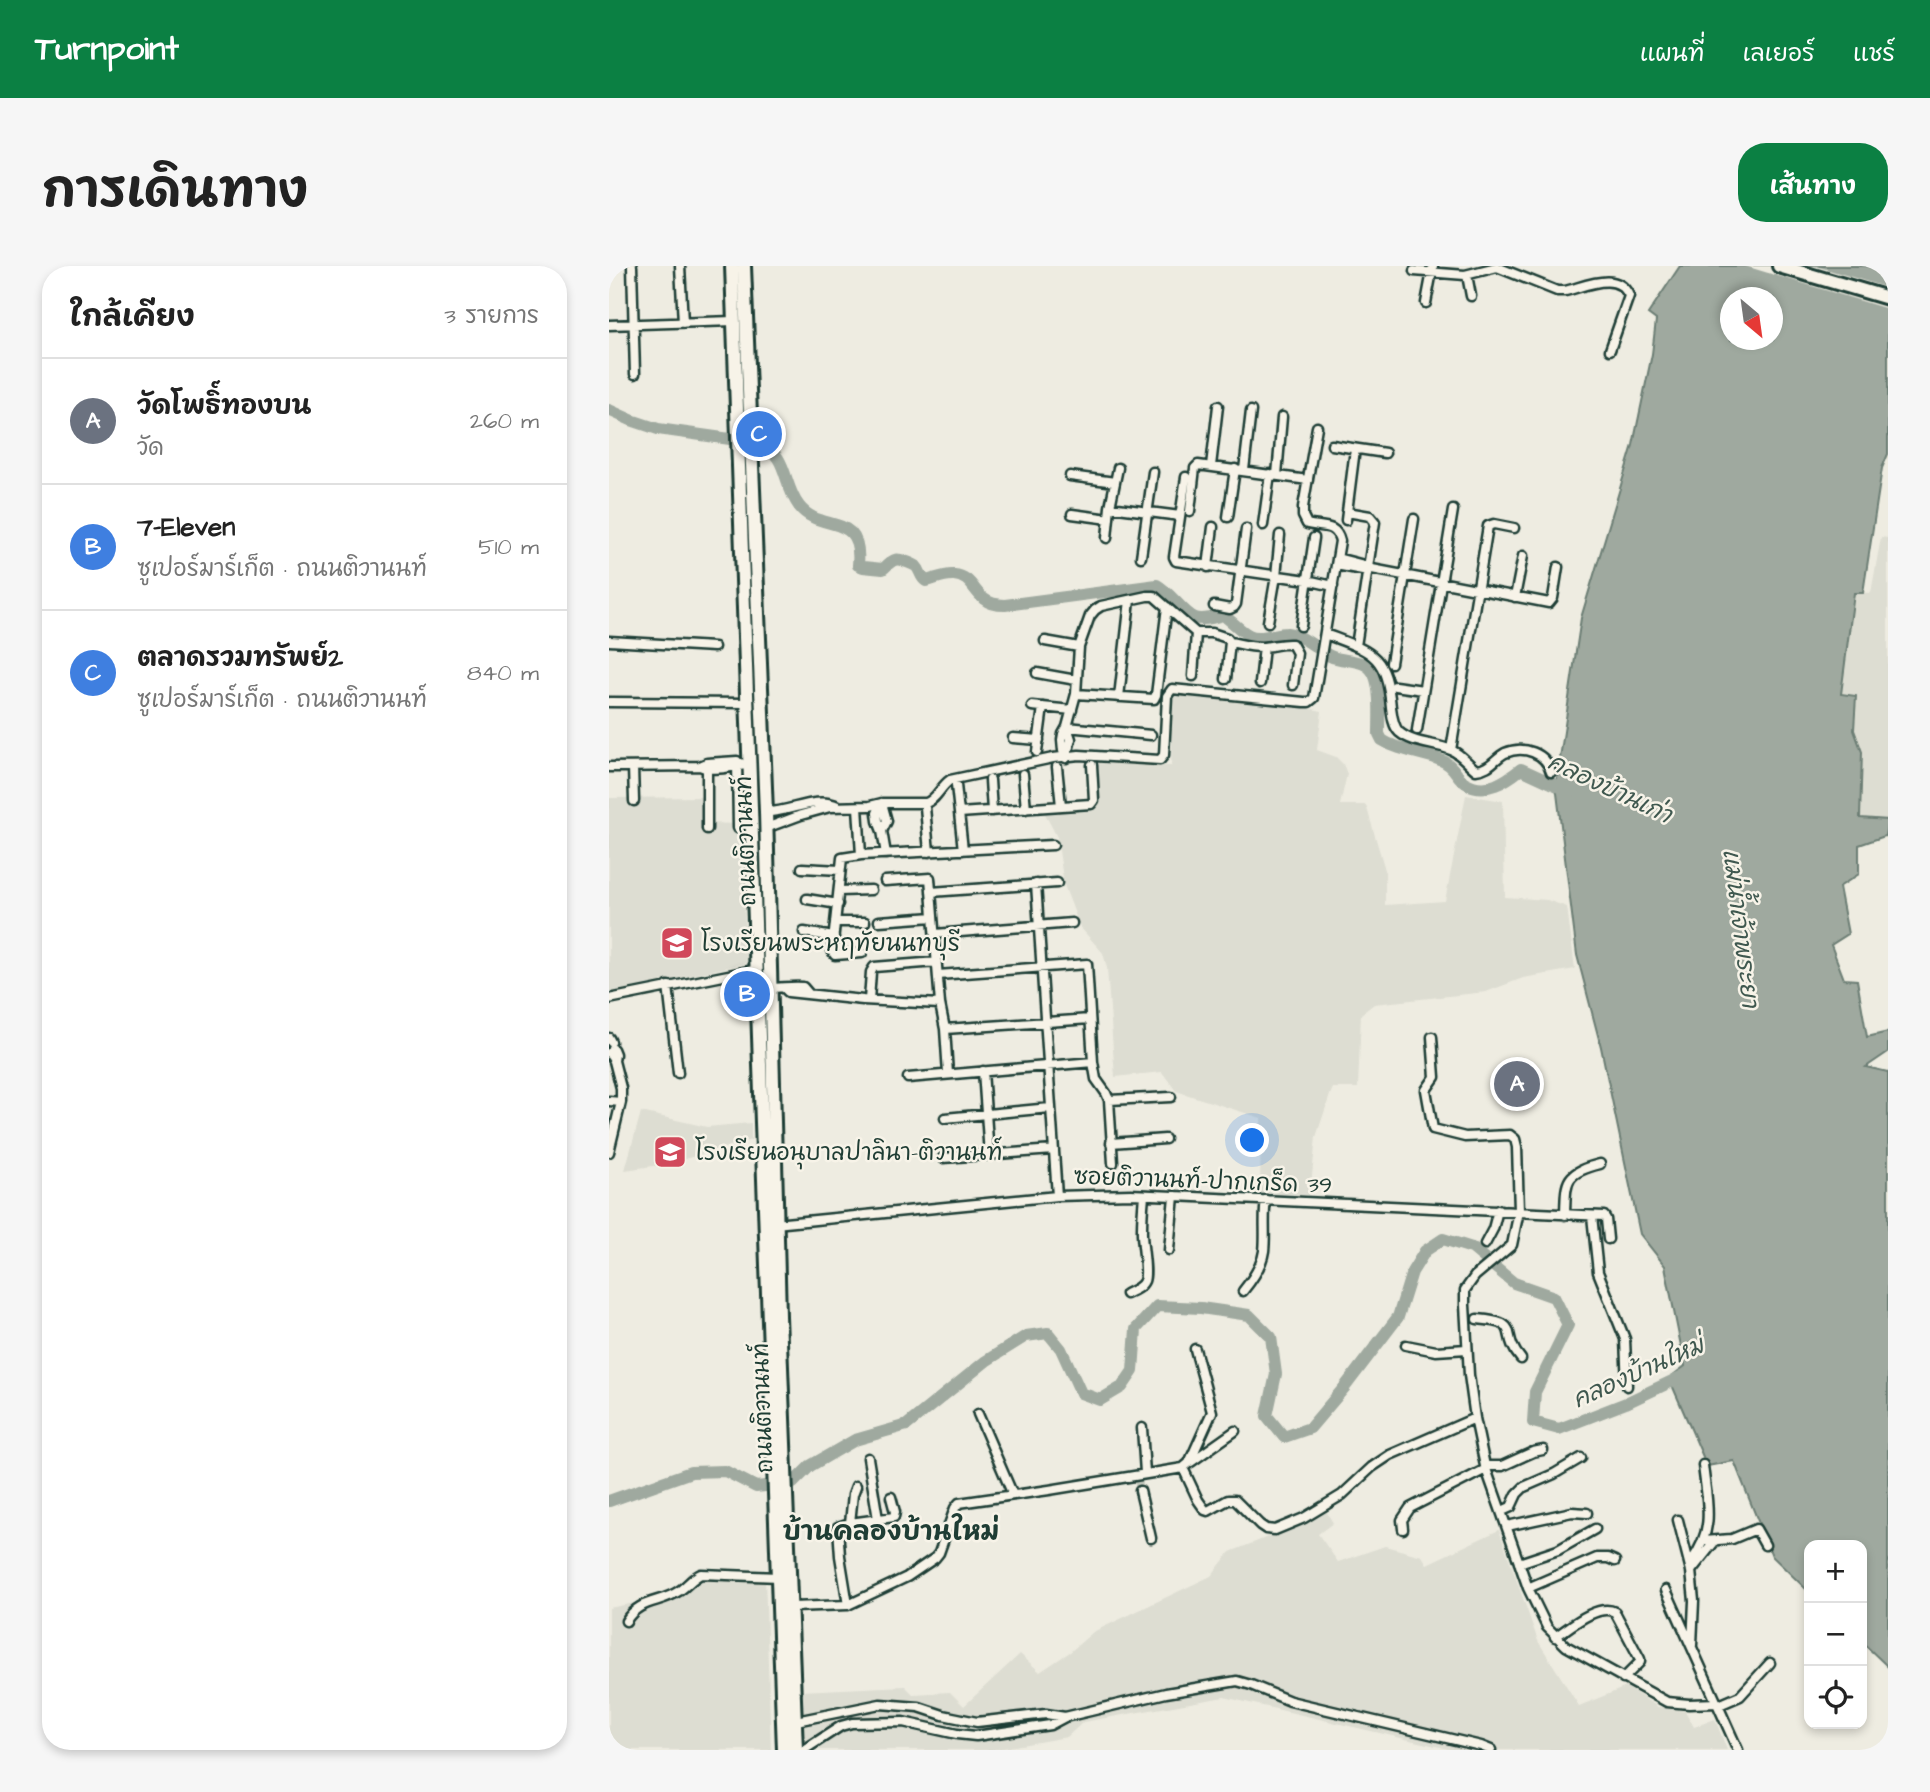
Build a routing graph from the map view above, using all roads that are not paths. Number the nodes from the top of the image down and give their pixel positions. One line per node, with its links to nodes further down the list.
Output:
1 (632, 266): 14 (street)
2 (680, 266): 13 (street)
3 (732, 266): 12 (main road, ถนนติวานนท์)
4 (744, 266): 22 (main road, ถนนติวานนท์)
5 (1779, 266): 10 (main road)
6 (1432, 270): 7 (street); 8 (street); 11 (street)
7 (1415, 271)
8 (1467, 275): 9 (street); 16 (street)
9 (1471, 296)
10 (1888, 298)
11 (1426, 303)
12 (734, 321): 13 (street); 22 (main road, ถนนติวานนท์)
13 (683, 323): 14 (street)
14 (634, 324): 15 (street); 17 (street)
15 (609, 325)
16 (1610, 350)
17 (635, 374)
18 (1218, 406): 26 (street)
19 (1251, 411): 28 (street)
20 (1282, 417): 30 (street)
21 (1317, 427): 33 (street)
22 (744, 430): 80 (main road, ถนนติวานนท์)
23 (1332, 445): 24 (street)
24 (1355, 449): 25 (street); 56 (street)
25 (1385, 453)
26 (1211, 466): 28 (street); 38 (street)
27 (1118, 468): 34 (street)
28 (1240, 470): 30 (street); 41 (street)
29 (1153, 472): 37 (street)
30 (1273, 474): 33 (street); 44 (street)
31 (1070, 476): 34 (street)
32 (1186, 477): 40 (street)
33 (1308, 480): 53 (street)
34 (1115, 482): 35 (street)
35 (1110, 507): 37 (street); 42 (street)
36 (1453, 510): 61 (street)
37 (1147, 511): 40 (street); 52 (street)
38 (1190, 511)
39 (1072, 514): 42 (street)
40 (1180, 516): 54 (street)
41 (1229, 517)
42 (1109, 519): 49 (street)
43 (1414, 519): 59 (street)
44 (1263, 525)
45 (1213, 527): 54 (street)
46 (1514, 528): 63 (street)
47 (1246, 529): 57 (street)
48 (1280, 535): 58 (street)
49 (1107, 538)
50 (1314, 538): 60 (street)
51 (1523, 556): 64 (street)
52 (1140, 557)
53 (1337, 562): 56 (street); 62 (street)
54 (1208, 567): 57 (street)
55 (1558, 567): 64 (street)
56 (1369, 569): 59 (street); 75 (street)
57 (1241, 571): 58 (street); 66 (street)
58 (1276, 576): 60 (street); 68 (street)
59 (1404, 576): 61 (street); 79 (street)
60 (1307, 580): 62 (street); 69 (street)
61 (1441, 583): 63 (street); 88 (street)
62 (1333, 586): 71 (street)
63 (1478, 590): 64 (street); 101 (street)
64 (1515, 597)
65 (1131, 600): 67 (street); 77 (street); 90 (street)
66 (1213, 606)
67 (1167, 607): 70 (street); 90 (street)
68 (1268, 622)
69 (1301, 626)
70 (1196, 633): 74 (street); 82 (street)
71 (1325, 636): 75 (street); 103 (street)
72 (609, 641): 76 (street)
73 (1045, 641): 77 (street)
74 (1230, 642): 78 (street); 83 (street)
75 (1356, 646): 101 (street)
76 (714, 647)
77 (1079, 647): 84 (street)
78 (1264, 647): 85 (street); 86 (street)
79 (1391, 663)
80 (753, 666): 92 (main road, ถนนติวานนท์); 122 (main road, ถนนติวานนท์)
81 (1037, 673): 84 (street)
82 (1193, 676)
83 (1226, 679)
84 (1076, 680): 89 (street)
85 (1260, 682)
86 (1293, 685)
87 (1395, 686): 88 (street)
88 (1423, 690): 97 (street)
89 (1076, 694): 90 (street); 95 (street)
90 (1119, 697)
91 (609, 702): 92 (street)
92 (748, 703): 104 (main road, ถนนติวานนท์)
93 (1032, 706): 94 (street)
94 (1043, 707): 95 (street); 100 (street)
95 (1072, 710): 96 (street)
96 (1067, 727): 98 (street); 103 (street)
97 (1417, 730)
98 (1151, 735)
99 (1013, 738): 100 (street)
100 (1039, 740): 102 (street)
101 (1451, 750): 110 (street)
102 (1037, 752)
103 (1066, 758): 115 (street)
104 (742, 765): 109 (street); 124 (street); 154 (main road, ถนนติวานนท์)
105 (1092, 765): 116 (street)
106 (609, 767): 107 (street)
107 (633, 767): 109 (street); 114 (street)
108 (1057, 767): 116 (street)
109 (703, 768): 126 (street)
110 (1552, 772)
111 (1023, 774): 120 (street)
112 (990, 780): 121 (street)
113 (956, 785): 123 (street)
114 (634, 801)
115 (882, 803): 118 (street); 130 (street)
116 (1061, 806): 120 (street)
117 (841, 807): 118 (street); 122 (street); 125 (street)
118 (858, 807): 131 (street)
119 (925, 807): 129 (street)
120 (1025, 809): 121 (street)
121 (992, 811): 123 (street)
122 (766, 813): 125 (main road, ถนนติวานนท์)
123 (959, 813): 128 (street)
124 (738, 828)
125 (766, 828): 157 (main road, ถนนติวานนท์)
126 (707, 829)
127 (1053, 845): 128 (street)
128 (963, 850): 129 (street)
129 (929, 852): 130 (street)
130 (886, 854): 131 (street)
131 (861, 855): 133 (street)
132 (803, 868): 133 (street)
133 (840, 870): 138 (street)
134 (885, 881): 139 (street)
135 (1057, 883): 136 (street)
136 (1036, 884): 139 (street); 147 (street)
137 (871, 890): 138 (street)
138 (839, 891): 141 (street)
139 (931, 892): 142 (street)
140 (807, 899): 141 (street)
141 (838, 904): 144 (street)
142 (933, 917): 143 (street); 149 (street)
143 (879, 921)
144 (836, 922): 145 (street); 150 (street)
145 (865, 922)
146 (1072, 923): 147 (street)
147 (1039, 926): 149 (street); 153 (street)
148 (804, 932): 150 (street)
149 (935, 934): 152 (street)
150 (834, 937): 151 (street)
151 (862, 953)
152 (937, 962): 155 (street); 159 (street)
153 (1043, 967): 155 (street); 161 (street); 162 (street)
154 (758, 969): 156 (street); 195 (main road, ถนนติวานนท์)
155 (938, 975): 160 (street)
156 (668, 986): 158 (street); 169 (street)
157 (777, 988): 159 (street); 195 (main road, ถนนติวานนท์)
158 (609, 999)
159 (869, 1000): 160 (street)
160 (940, 1004): 163 (street)
161 (1090, 1019): 162 (street); 166 (street)
162 (1046, 1022): 163 (street); 167 (street)
163 (944, 1029): 170 (street)
164 (1432, 1037): 192 (street)
165 (611, 1051): 175 (street)
166 (1093, 1062): 167 (street); 173 (street)
167 (1047, 1066): 168 (street); 176 (street)
168 (983, 1071): 170 (street); 177 (street)
169 (678, 1073)
170 (948, 1074): 171 (street)
171 (908, 1078)
172 (1171, 1097): 173 (street)
173 (1109, 1100): 180 (street)
174 (609, 1101): 175 (street)
175 (621, 1102): 181 (street)
176 (1050, 1108): 177 (street); 182 (street)
177 (986, 1114): 178 (street); 183 (street)
178 (945, 1118)
179 (1165, 1139): 180 (street)
180 (1111, 1143): 185 (street)
181 (610, 1148)
182 (1053, 1150): 183 (street); 188 (street)
183 (989, 1155): 184 (street)
184 (943, 1158)
185 (1112, 1163)
186 (1600, 1164): 193 (street)
187 (1144, 1195): 188 (street, ซอยติวานนท์-ปากเกร็ด 39); 189 (street, ซอยติวานนท์-ปากเกร็ด 39); 200 (street)
188 (1057, 1196): 195 (street, ซอยติวานนท์-ปากเกร็ด 39)
189 (1174, 1196): 190 (street, ซอยติวานนท์-ปากเกร็ด 39); 198 (street)
190 (1266, 1200): 191 (street, ซอยติวานนท์-ปากเกร็ด 39); 199 (street)
191 (1498, 1210): 192 (street, ซอยติวานนท์-ปากเกร็ด 39); 197 (street)
192 (1519, 1211): 193 (street, ซอยติวานนท์-ปากเกร็ด 39); 201 (street)
193 (1565, 1214): 194 (street, ซอยติวานนท์-ปากเกร็ด 39)
194 (1592, 1216): 196 (street); 206 (street)
195 (772, 1224): 222 (main road, ถนนติวานนท์)
196 (1608, 1239)
197 (1485, 1244)
198 (1170, 1250)
199 (1243, 1291)
200 (1126, 1294)
201 (1471, 1320): 204 (street); 205 (street)
202 (1410, 1346): 204 (street)
203 (1195, 1349): 214 (street)
204 (1468, 1349): 208 (street)
205 (1521, 1359)
206 (1627, 1386)
207 (978, 1415): 220 (street)
208 (1475, 1418): 214 (street); 216 (street)
209 (1142, 1428): 217 (street)
210 (1235, 1432): 214 (street)
211 (1543, 1450): 216 (street)
212 (868, 1458): 225 (street)
213 (1581, 1458): 223 (street)
214 (1186, 1465): 217 (street)
215 (1703, 1465): 232 (street)
216 (1486, 1468): 223 (street); 229 (street)
217 (1140, 1475): 220 (street)
218 (856, 1486): 227 (street)
219 (1140, 1491): 231 (street)
220 (1013, 1495): 241 (street)
221 (891, 1497): 225 (street)
222 (781, 1501): 238 (main road, ถนนติวานนท์); 242 (main road, ถนนติวานนท์)
223 (1502, 1511): 228 (street)
224 (1587, 1513): 228 (street)
225 (878, 1519): 227 (street)
226 (1678, 1520): 237 (street)
227 (850, 1523): 241 (street)
228 (1507, 1526): 236 (street)
229 (1403, 1529)
230 (1595, 1529): 236 (street)
231 (1151, 1538)
232 (1704, 1541): 233 (street); 237 (street)
233 (1715, 1541): 234 (street); 237 (street)
234 (1765, 1545)
235 (1615, 1561): 239 (street)
236 (1519, 1563): 239 (street)
237 (1691, 1566): 245 (street)
238 (778, 1577): 243 (street); 253 (main road, ถนนติวานนท์)
239 (1528, 1588): 244 (street)
240 (1666, 1590): 245 (street)
241 (848, 1605): 242 (street)
242 (792, 1607): 251 (main road, ถนนติวานนท์)
243 (626, 1621)
244 (1555, 1637): 247 (street); 247 (street)
245 (1692, 1648): 248 (street)
246 (1770, 1663): 248 (street)
247 (1623, 1679): 248 (street)
248 (1718, 1704): 257 (street)
249 (852, 1710): 250 (street); 251 (street); 252 (street)
250 (1065, 1717): 252 (street); 256 (street)
251 (796, 1721): 254 (main road, ถนนติวานนท์)
252 (852, 1723): 255 (street)
253 (784, 1750)
254 (796, 1750)
255 (804, 1750)
256 (1491, 1750)
257 (1738, 1750)

